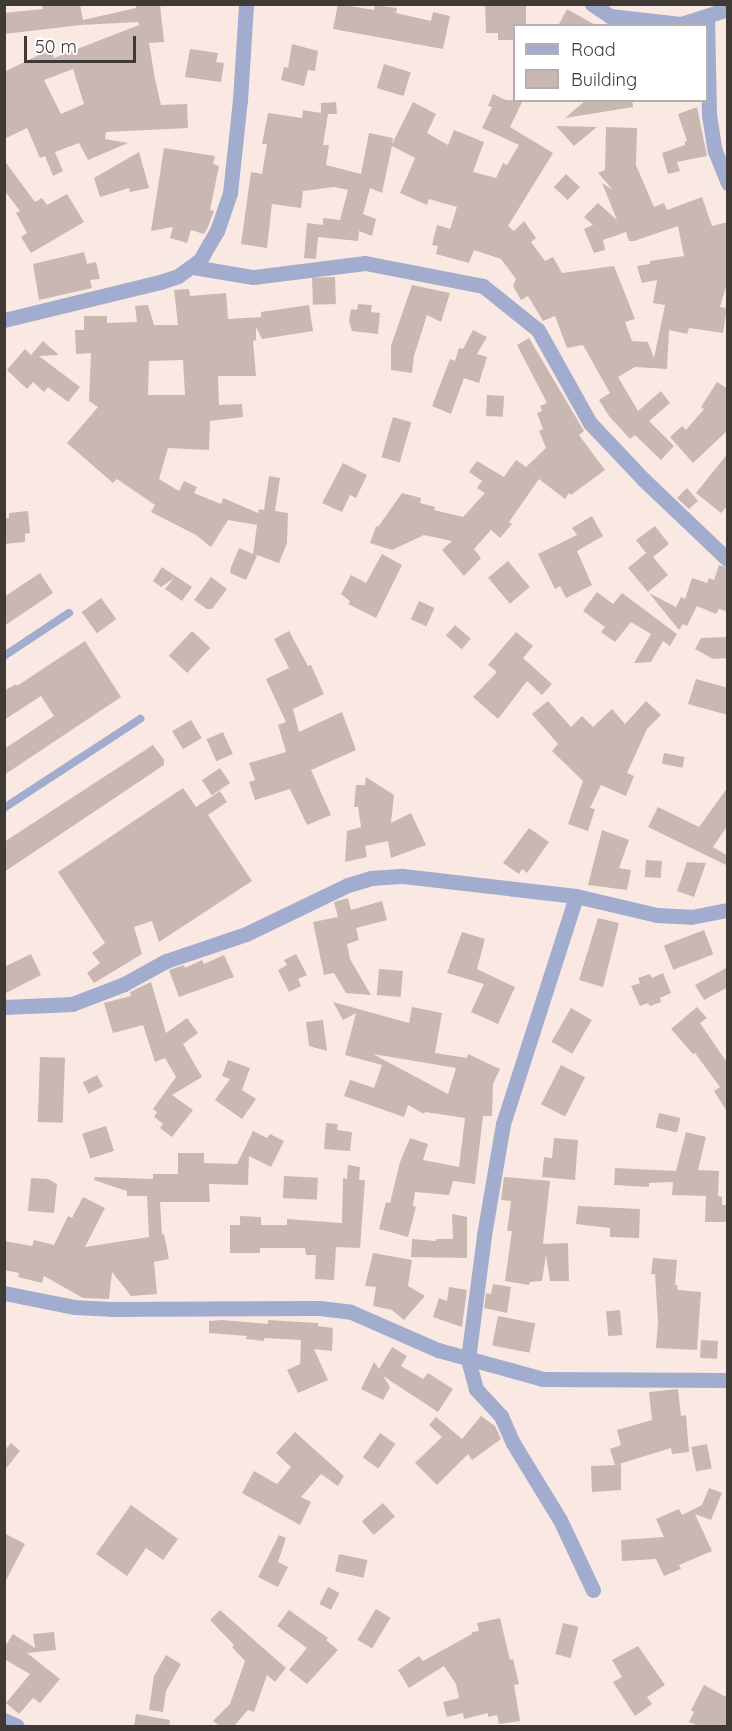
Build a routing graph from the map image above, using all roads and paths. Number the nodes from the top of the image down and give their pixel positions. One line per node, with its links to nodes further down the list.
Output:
1 (246, 4): 8 (street)
2 (592, 4): 4 (street)
3 (728, 9): 4 (street)
4 (707, 17): 5 (street)
5 (707, 24)
6 (708, 66): 7 (street)
7 (728, 184)
8 (193, 267): 9 (street); 10 (street)
9 (4, 320)
10 (727, 559)
11 (69, 613): 12 (lane)
12 (4, 656)
13 (140, 719): 14 (lane)
14 (4, 808)
15 (576, 896): 16 (street); 17 (street); 19 (street)
16 (728, 910)
17 (4, 1007)
18 (4, 1293): 19 (street)
19 (468, 1359): 20 (street); 21 (street)
20 (728, 1380)
21 (593, 1590)
22 (4, 1720): 23 (street)
23 (17, 1726)

